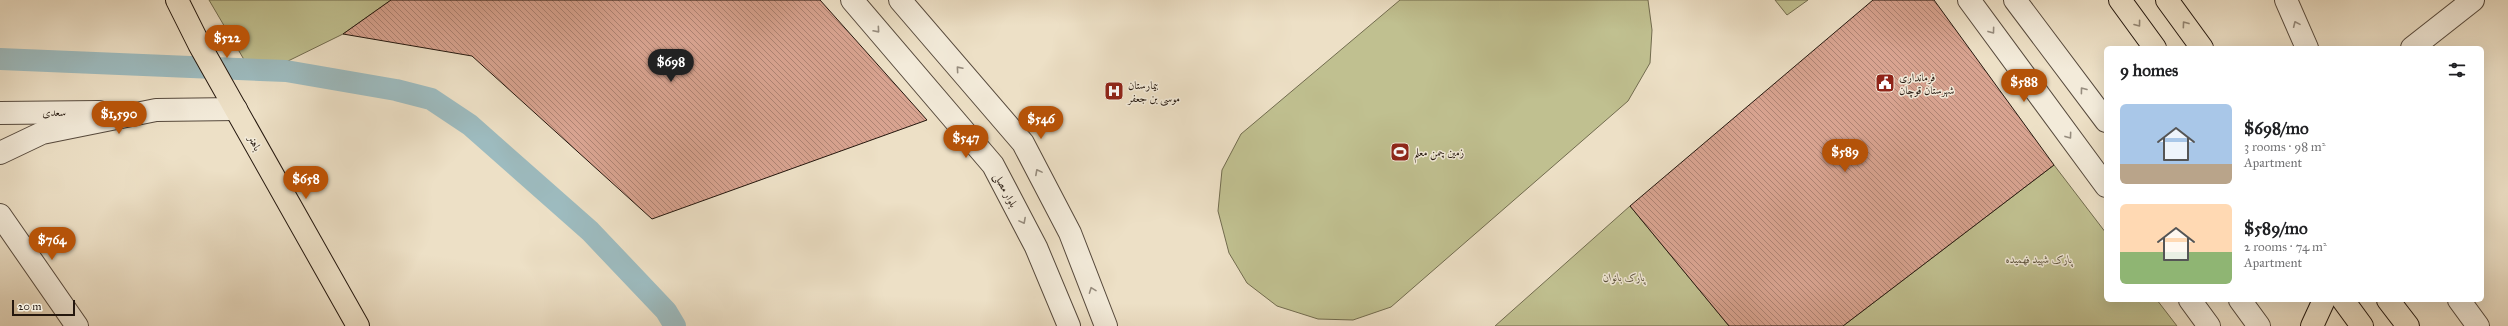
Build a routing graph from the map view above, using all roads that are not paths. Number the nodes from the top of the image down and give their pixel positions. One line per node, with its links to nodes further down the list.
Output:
1 (164, 0): 11 (main road, باهنر)
2 (177, 0): 11 (main road, باهنر)
3 (852, 0): 31 (street, بلوار مصلی, one-way to 31)
4 (900, 0): 32 (street, one-way to 4)
5 (1969, 0): 21 (street, one-way to 21)
6 (2015, 0): 19 (street, one-way to 6)
7 (2120, 0): 12 (main road, one-way to 12)
8 (2167, 0): 13 (main road, one-way to 8)
9 (2286, 0): 14 (street, one-way to 9)
10 (2473, 0): 15 (street)
11 (199, 44): 16 (main road, باهنر)
12 (2154, 46)
13 (2201, 46)
14 (2306, 46)
15 (2415, 46)
16 (236, 109): 17 (street); 30 (main road, باهنر)
17 (156, 110): 18 (street, سعدی); 20 (street)
18 (0, 113)
19 (2104, 118)
20 (0, 153)
21 (2104, 183)
22 (0, 215): 29 (street)
23 (2191, 302): 33 (street)
24 (2241, 302): 34 (street)
25 (2323, 302): 35 (main road)
26 (2344, 302): 36 (main road)
27 (2390, 302): 37 (main road)
28 (2460, 302): 38 (street)
29 (77, 326)
30 (358, 326)
31 (1069, 326)
32 (1106, 326)
33 (2209, 326)
34 (2259, 326)
35 (2312, 326)
36 (2362, 326)
37 (2408, 326)
38 (2478, 326)

